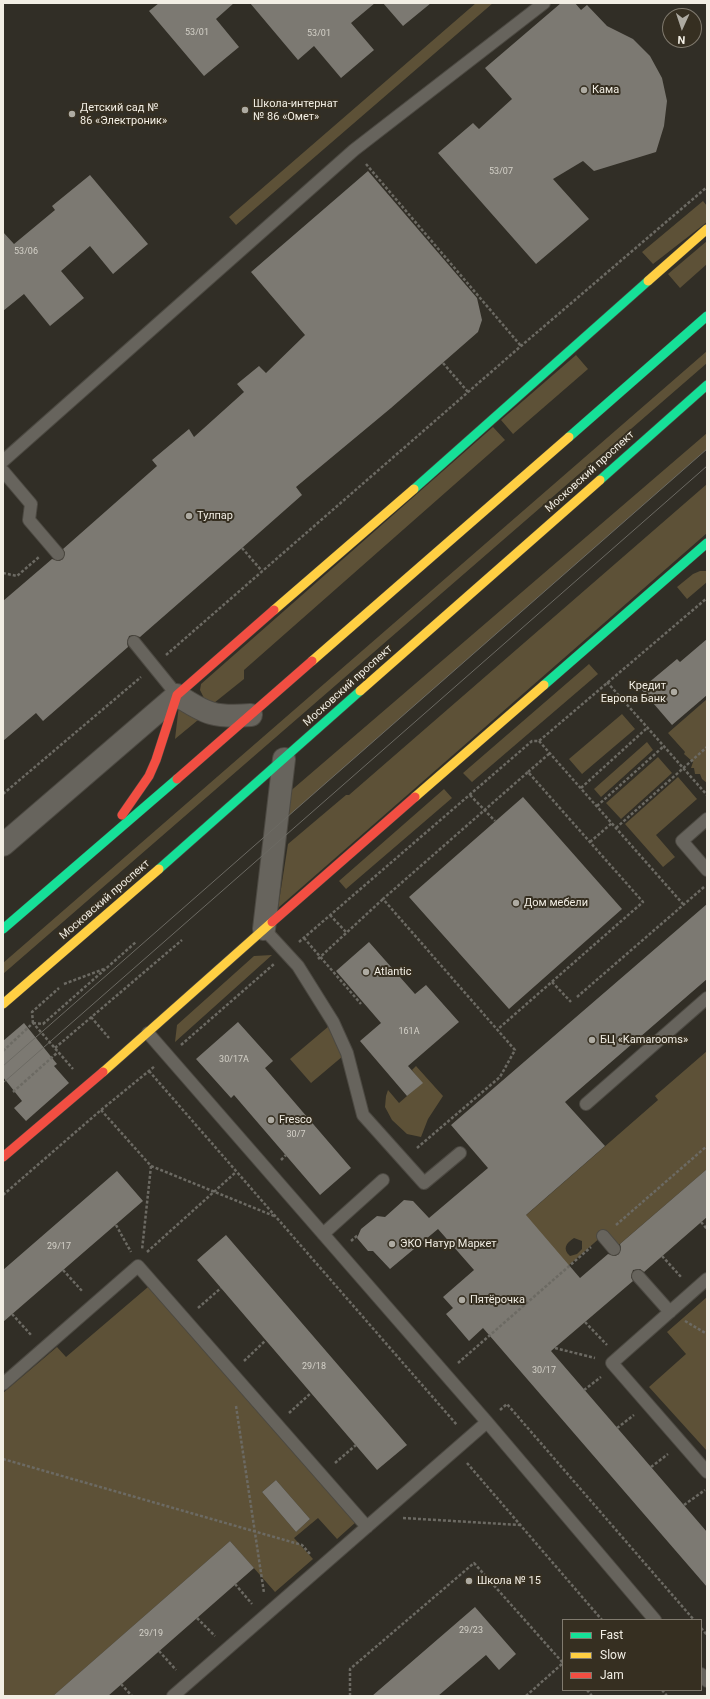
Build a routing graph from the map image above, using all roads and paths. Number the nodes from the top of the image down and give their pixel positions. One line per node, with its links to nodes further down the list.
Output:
1 (544, 3): 2 (lane)
2 (354, 150): 6 (path); 10 (lane)
3 (707, 187): 6 (path)
4 (707, 229): 21 (main road)
5 (707, 316): 22 (main road)
6 (521, 346): 9 (path)
7 (443, 363): 9 (path)
8 (707, 384): 28 (main road, Московский проспект)
9 (468, 392): 15 (path)
10 (3, 461)
11 (3, 471): 14 (lane)
12 (706, 545): 49 (main road)
13 (242, 548): 15 (path)
14 (55, 550): 16 (path)
15 (262, 571): 19 (path)
16 (3, 573)
17 (707, 598): 20 (path)
18 (134, 642): 19 (lane)
19 (153, 666): 21 (lane); 32 (path)
20 (607, 682): 23 (path); 24 (path)
21 (177, 695): 22 (street); 42 (street); 43 (main road)
22 (251, 715): 43 (main road)
23 (647, 728): 25 (path); 31 (path)
24 (539, 741): 27 (path); 33 (path)
25 (664, 746): 29 (path); 35 (path)
26 (707, 747): 29 (path)
27 (550, 753): 30 (path); 31 (path)
28 (284, 759): 49 (street); 62 (main road, Московский проспект)
29 (683, 768): 34 (path); 40 (path)
30 (528, 772): 36 (path); 41 (path)
31 (581, 788): 35 (path)
32 (3, 794)
33 (470, 795): 36 (path); 48 (path)
34 (707, 795)
35 (597, 806): 39 (path)
36 (484, 810): 38 (path); 46 (path)
37 (707, 819): 44 (lane)
38 (495, 821)
39 (612, 823): 40 (path); 41 (path)
40 (616, 828): 47 (path)
41 (590, 842): 58 (path)
42 (3, 845)
43 (97, 849): 50 (main road)
44 (707, 870)
45 (707, 884): 47 (path)
46 (383, 899): 51 (path); 66 (path)
47 (683, 904): 59 (path)
48 (330, 915): 51 (path); 52 (path)
49 (264, 928): 55 (lane); 67 (main road)
50 (3, 929)
51 (346, 932): 56 (path)
52 (304, 938): 55 (path); 56 (path)
53 (182, 940): 64 (path)
54 (136, 942): 57 (path)
55 (286, 954): 69 (path); 82 (lane)
56 (319, 958): 63 (path)
57 (106, 968): 65 (path); 65 (path)
58 (552, 982): 61 (path); 66 (path)
59 (577, 997)
60 (707, 998): 77 (lane)
61 (571, 1002)
62 (3, 1004)
63 (361, 1004)
64 (91, 1017): 68 (path); 70 (path)
65 (33, 1023): 70 (path); 71 (path)
66 (498, 1030): 82 (path)
67 (148, 1033): 81 (main road); 92 (lane)
68 (112, 1041)
69 (179, 1046)
70 (55, 1048): 72 (path)
71 (3, 1050)
72 (58, 1052): 75 (path); 76 (path)
73 (159, 1063): 74 (path)
74 (149, 1071): 78 (path); 84 (path)
75 (76, 1072)
76 (13, 1092)
77 (586, 1104)
78 (101, 1110): 83 (path); 87 (path)
79 (707, 1146): 94 (path)
80 (460, 1153): 82 (lane)
81 (3, 1157)
82 (403, 1160)
83 (151, 1166): 86 (path); 86 (path)
84 (236, 1172): 86 (path); 88 (path)
85 (383, 1180): 92 (lane)
86 (214, 1192): 88 (path)
87 (3, 1195)
88 (275, 1217): 120 (path)
89 (701, 1222): 91 (path)
90 (116, 1225): 98 (path)
91 (707, 1229)
92 (323, 1234): 118 (lane)
93 (358, 1235): 95 (path)
94 (603, 1236): 96 (lane); 114 (path)
95 (350, 1242)
96 (614, 1249)
97 (662, 1256): 103 (path)
98 (138, 1266): 104 (lane); 107 (lane)
99 (64, 1270): 104 (path)
100 (638, 1276): 105 (lane)
101 (707, 1279): 103 (lane)
102 (220, 1288): 107 (path)
103 (693, 1291): 105 (lane)
104 (94, 1305): 112 (lane)
105 (670, 1312): 109 (path); 113 (lane)
106 (12, 1314): 112 (path)
107 (185, 1319): 115 (lane)
108 (585, 1322): 113 (path)
109 (707, 1334)
110 (265, 1341): 115 (path)
111 (555, 1348): 113 (path)
112 (43, 1349): 116 (lane)
113 (615, 1360): 124 (lane)
114 (457, 1364)
115 (231, 1372): 119 (lane); 131 (path)
116 (3, 1384)
117 (311, 1393): 119 (path)
118 (487, 1422): 120 (lane); 137 (lane); 138 (path)
119 (277, 1423): 125 (lane)
120 (468, 1438): 122 (lane)
121 (356, 1445): 125 (path)
122 (456, 1450): 128 (lane); 129 (path)
123 (3, 1459): 131 (path)
124 (707, 1472)
125 (321, 1475): 130 (lane)
126 (707, 1488): 127 (path)
127 (684, 1505)
128 (379, 1516): 129 (path); 130 (lane)
129 (520, 1525): 136 (path)
130 (367, 1527): 132 (lane)
131 (255, 1532): 132 (path); 134 (path)
132 (322, 1567): 134 (lane)
133 (235, 1584): 134 (path)
134 (266, 1616): 139 (lane)
135 (197, 1618): 139 (path)
136 (601, 1619)
137 (654, 1619)
138 (693, 1619)
139 (227, 1649): 143 (lane)
140 (159, 1651): 143 (path)
141 (562, 1662): 147 (path)
142 (562, 1664): 148 (path)
143 (188, 1683): 146 (lane)
144 (121, 1684): 145 (path)
145 (132, 1696)
146 (173, 1696)
147 (350, 1696)
148 (526, 1696)

